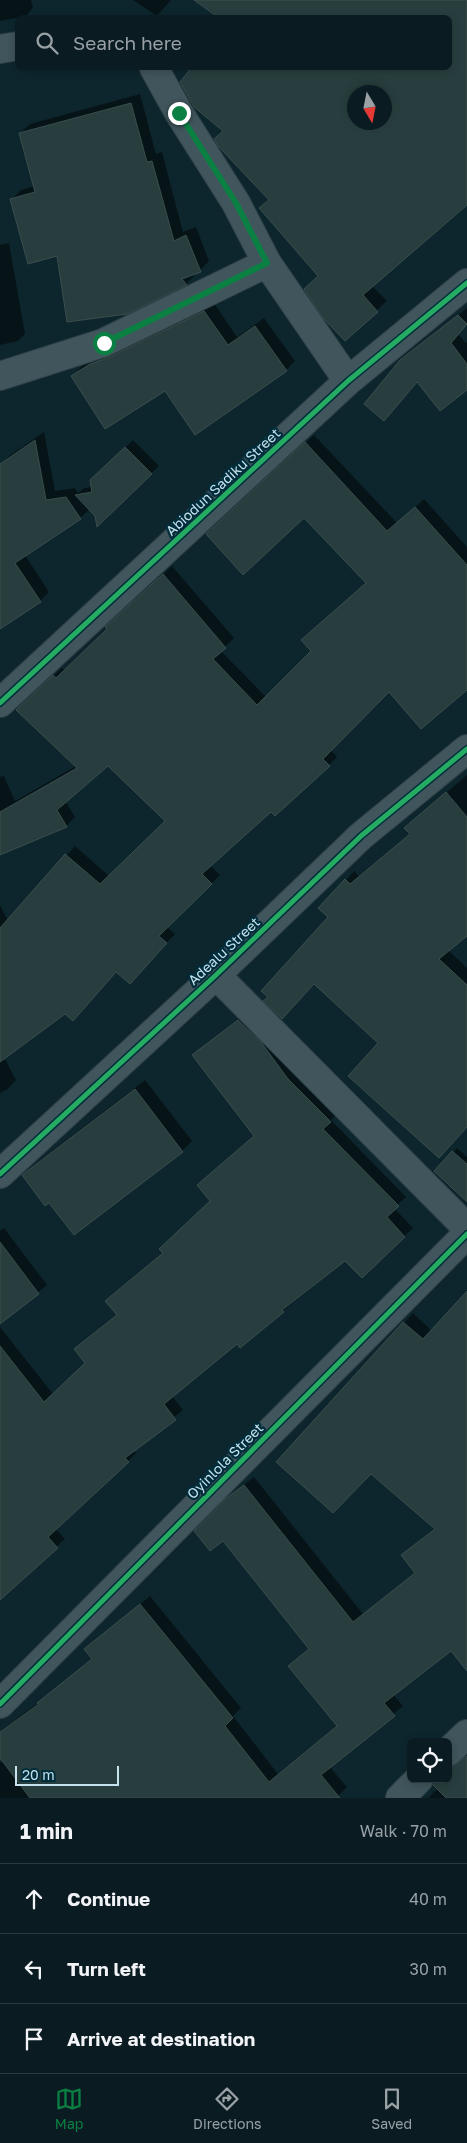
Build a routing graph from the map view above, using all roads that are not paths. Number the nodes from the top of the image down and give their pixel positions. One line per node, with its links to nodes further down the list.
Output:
1 (15, 46): 2 (street)
2 (0, 49)
3 (155, 70): 4 (street)
4 (267, 263): 6 (street); 7 (street)
5 (467, 283): 7 (street, Abiodun Sadiku Street)
6 (0, 376)
7 (348, 381): 8 (street, Abiodun Sadiku Street)
8 (0, 703)
9 (467, 749): 10 (street, Adealu Street)
10 (216, 975): 11 (street, Adealu Street); 12 (street)
11 (0, 1174)
12 (467, 1228)
13 (467, 1234): 14 (street, Oyinlola Street)
14 (0, 1704)
15 (467, 1734): 16 (street)
16 (452, 1748)
17 (415, 1783): 18 (street)
18 (400, 1798)

